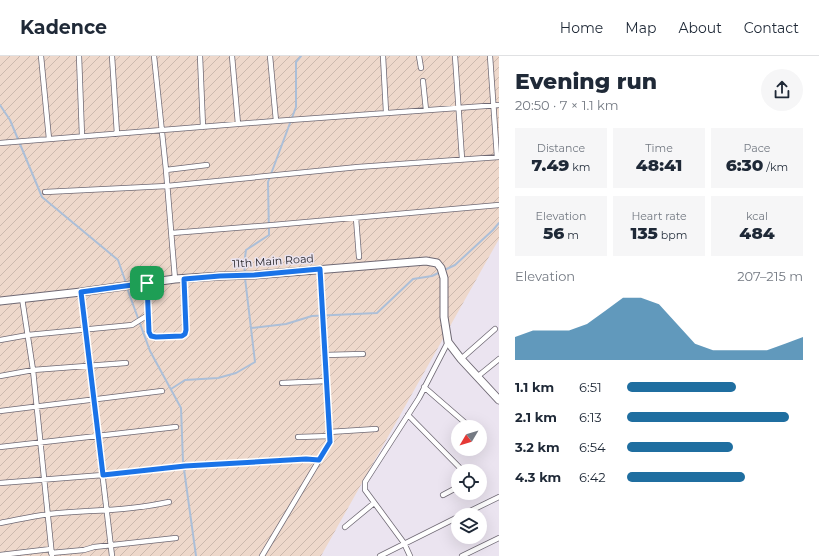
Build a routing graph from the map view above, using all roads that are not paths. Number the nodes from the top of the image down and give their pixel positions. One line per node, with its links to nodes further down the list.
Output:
1 (41, 56): 24 (street)
2 (79, 56): 23 (street)
3 (112, 56): 22 (street)
4 (154, 56): 21 (street)
5 (200, 56): 20 (street)
6 (232, 56): 19 (street)
7 (270, 56): 18 (street)
8 (383, 56): 17 (street)
9 (419, 56): 12 (street)
10 (455, 56): 15 (street)
11 (490, 56): 14 (street)
12 (420, 68)
13 (423, 81): 16 (street)
14 (496, 105): 15 (street); 26 (street)
15 (457, 108): 16 (street); 27 (street)
16 (426, 110): 17 (street)
17 (386, 112): 18 (street)
18 (276, 121): 19 (street)
19 (238, 124): 20 (street)
20 (203, 127): 21 (street)
21 (162, 130): 22 (street); 29 (street)
22 (117, 134): 23 (street)
23 (82, 136): 24 (street)
24 (49, 139): 25 (street)
25 (0, 143)
26 (498, 157): 27 (street)
27 (462, 159): 30 (street)
28 (207, 165): 29 (street)
29 (166, 170): 30 (street)
30 (167, 186): 31 (street); 34 (street)
31 (45, 192)
32 (499, 205): 33 (street)
33 (356, 218): 34 (street); 35 (street)
34 (172, 233): 37 (street)
35 (359, 257)
36 (320, 269): 38 (street, 11th Main Road); 48 (street, 11th Main Road); 50 (street)
37 (175, 279): 38 (street, 11th Main Road); 39 (street, 11th Main Road)
38 (184, 279): 43 (street)
39 (147, 283): 40 (street, 11th Main Road); 43 (street)
40 (81, 292): 41 (street, 11th Main Road); 44 (street)
41 (22, 298): 42 (street, 11th Main Road); 46 (street)
42 (0, 301)
43 (148, 315): 44 (street)
44 (85, 329): 46 (street); 54 (street)
45 (495, 329): 51 (street)
46 (28, 336): 47 (street); 55 (street)
47 (0, 340)
48 (448, 342): 51 (street, 11th Main Road); 60 (street)
49 (363, 354): 50 (street)
50 (325, 355): 58 (street)
51 (461, 359): 57 (street, 11th Main Road)
52 (499, 359): 57 (street)
53 (126, 363): 54 (street)
54 (89, 365): 55 (street); 62 (street)
55 (33, 370): 56 (street); 64 (street)
56 (0, 376)
57 (477, 377): 63 (street, 11th Main Road)
58 (327, 381): 59 (street); 70 (street)
59 (282, 383)
60 (424, 388): 66 (street); 67 (street)
61 (162, 391): 62 (street)
62 (93, 400): 64 (street); 71 (street)
63 (499, 400)
64 (37, 407): 65 (street); 73 (street)
65 (0, 411)
66 (408, 415): 76 (street); 84 (street)
67 (462, 420)
68 (176, 427): 71 (street)
69 (376, 428): 70 (street)
70 (330, 434): 72 (street); 75 (street)
71 (98, 435): 73 (street); 77 (street)
72 (298, 437)
73 (40, 442): 74 (street); 78 (street)
74 (0, 447)
75 (319, 460): 77 (street); 98 (street)
76 (456, 464)
77 (103, 475): 78 (street); 86 (street)
78 (44, 479): 79 (street); 87 (street)
79 (0, 483)
80 (451, 491): 81 (street)
81 (443, 495)
82 (499, 496): 85 (street)
83 (169, 502): 86 (street)
84 (374, 504): 90 (street); 93 (street)
85 (476, 508)
86 (107, 510): 87 (street); 94 (street)
87 (48, 514): 89 (street); 95 (street)
88 (451, 520): 93 (street)
89 (0, 523)
90 (345, 527)
91 (176, 538): 94 (street)
92 (499, 538): 101 (street)
93 (404, 543): 99 (street); 100 (street)
94 (111, 546): 95 (street); 97 (street)
95 (51, 552): 96 (street)
96 (0, 555)
97 (112, 556)
98 (262, 556)
99 (380, 556)
100 (410, 556)
101 (462, 556)

